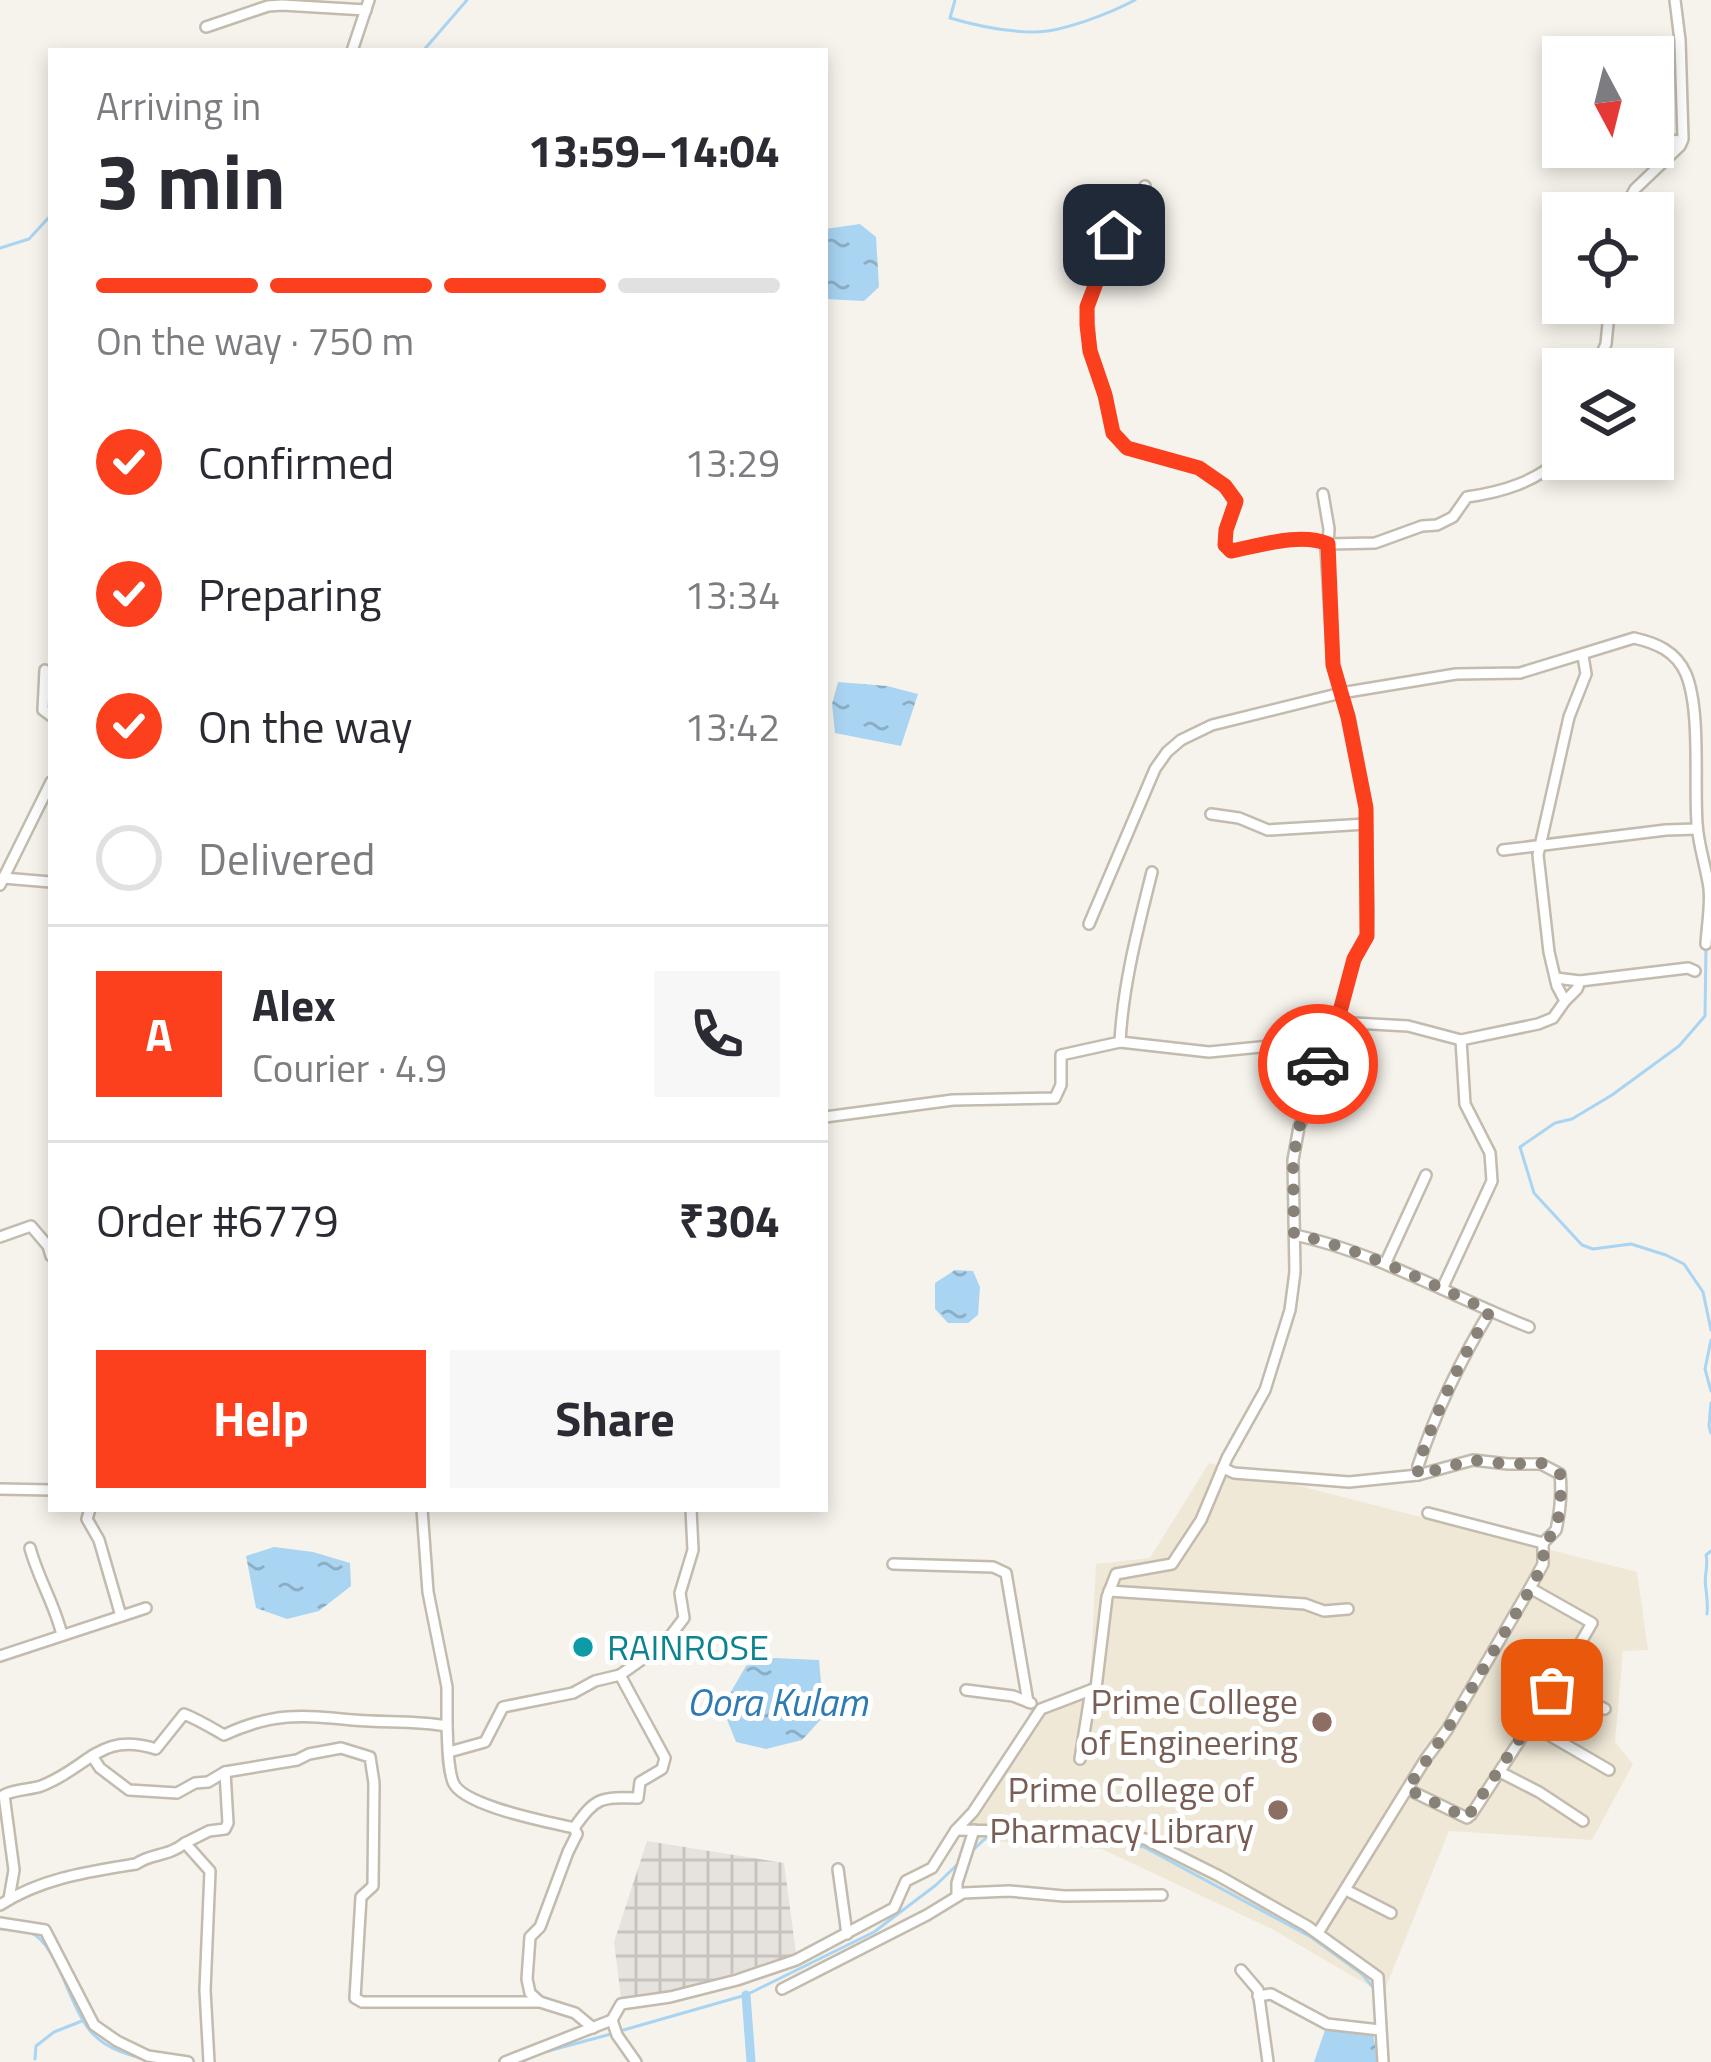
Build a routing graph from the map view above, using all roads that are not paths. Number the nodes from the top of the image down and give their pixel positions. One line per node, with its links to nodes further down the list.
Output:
1 (1675, 0): 6 (street)
2 (367, 5): 3 (street); 4 (street)
3 (206, 27)
4 (353, 48)
5 (1674, 140): 6 (street)
6 (1682, 141): 8 (street)
7 (1145, 186): 11 (street)
8 (1633, 192)
9 (1542, 475): 11 (street)
10 (1323, 494): 11 (street)
11 (1328, 544): 14 (street)
12 (1583, 656): 14 (street); 19 (street); 20 (street)
13 (45, 670): 15 (street)
14 (1341, 693): 18 (street); 25 (street)
15 (48, 714)
16 (48, 788): 23 (street)
17 (1211, 814): 18 (street)
18 (1366, 824): 31 (street)
19 (1697, 829): 20 (street); 26 (street)
20 (1541, 844): 21 (street); 28 (street)
21 (1504, 850)
22 (1152, 872): 34 (street)
23 (2, 882): 24 (street)
24 (48, 883)
25 (1089, 924)
26 (1706, 944)
27 (1695, 970): 29 (street)
28 (1556, 978): 29 (street); 30 (street)
29 (1580, 981): 30 (street)
30 (1565, 1000): 33 (street)
31 (1338, 1019): 32 (street); 33 (street)
32 (1322, 1029): 34 (street); 37 (street)
33 (1461, 1040): 41 (street)
34 (1120, 1042): 35 (street)
35 (828, 1117)
36 (1426, 1174): 40 (street)
37 (1294, 1234): 40 (street); 44 (street)
38 (0, 1237): 39 (street)
39 (48, 1247)
40 (1386, 1262): 41 (street)
41 (1442, 1289): 42 (street)
42 (1490, 1311): 43 (street); 45 (street)
43 (1529, 1327)
44 (1223, 1468): 45 (street); 56 (street)
45 (1418, 1475): 52 (street)
46 (0, 1489): 47 (street)
47 (48, 1490)
48 (89, 1512): 59 (street)
49 (422, 1512): 70 (street)
50 (691, 1512): 62 (street)
51 (1428, 1514): 52 (street)
52 (1544, 1543): 55 (street)
53 (30, 1548): 60 (street)
54 (893, 1564): 66 (street)
55 (1531, 1588): 63 (street); 77 (street)
56 (1109, 1592): 58 (street); 65 (street)
57 (146, 1608): 59 (street)
58 (1348, 1609)
59 (121, 1616): 60 (street)
60 (62, 1635): 61 (street)
61 (0, 1655)
62 (620, 1675): 71 (street); 79 (street)
63 (1556, 1683): 68 (street); 69 (street)
64 (966, 1690): 66 (street)
65 (1091, 1690): 67 (street); 73 (street)
66 (1028, 1702): 67 (street)
67 (1041, 1709): 80 (street)
68 (1605, 1709)
69 (1530, 1724): 74 (street); 76 (street)
70 (447, 1726): 71 (street); 72 (street)
71 (449, 1752): 79 (street)
72 (92, 1756): 75 (street); 87 (street)
73 (1080, 1760)
74 (1609, 1771)
75 (225, 1772): 82 (street); 95 (street)
76 (1500, 1772): 77 (street); 78 (street)
77 (1407, 1789): 84 (street)
78 (1583, 1820)
79 (574, 1828): 95 (street)
80 (956, 1830): 81 (street); 90 (street)
81 (974, 1830): 85 (street); 91 (street)
82 (185, 1843): 87 (street); 100 (street)
83 (838, 1869): 90 (street)
84 (1346, 1890): 88 (street); 91 (street)
85 (957, 1894): 86 (street); 92 (street)
86 (1162, 1895)
87 (5, 1902)
88 (1391, 1913)
89 (0, 1923): 99 (street)
90 (847, 1934): 92 (street)
91 (1318, 1934): 98 (street)
92 (796, 1960): 96 (street)
93 (1240, 1970): 94 (street)
94 (1258, 1996): 98 (street); 103 (street)
95 (540, 2002): 97 (street)
96 (612, 2020): 97 (street); 102 (street)
97 (593, 2028): 101 (street)
98 (1380, 2030): 104 (street)
99 (188, 2062)
100 (208, 2062)
101 (505, 2062)
102 (636, 2062)
103 (1268, 2062)
104 (1383, 2062)

